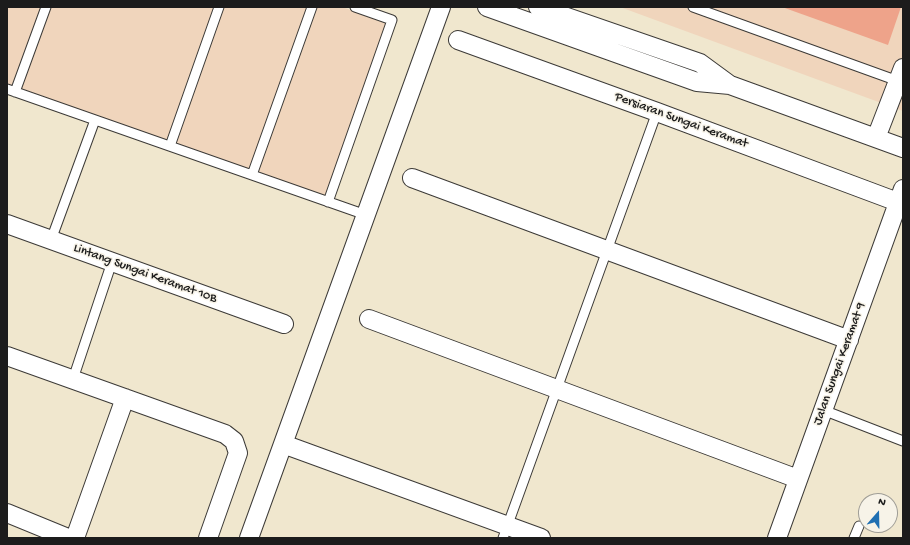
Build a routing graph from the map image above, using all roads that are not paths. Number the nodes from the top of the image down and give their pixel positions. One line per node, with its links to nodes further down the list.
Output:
1 (46, 7): 12 (lane)
2 (219, 7): 16 (lane)
3 (312, 7): 18 (lane)
4 (355, 7): 21 (lane)
5 (441, 7): 22 (street)
6 (487, 7): 11 (street)
7 (538, 7): 11 (street)
8 (692, 7): 10 (lane)
9 (458, 40): 13 (street, Persiaran Sungai Keramat)
10 (900, 74): 15 (street)
11 (730, 85): 15 (street)
12 (11, 91): 14 (lane)
13 (657, 112): 20 (street, Persiaran Sungai Keramat); 25 (lane)
14 (95, 120): 16 (lane); 24 (lane)
15 (876, 138): 17 (street)
16 (170, 146): 18 (lane)
17 (903, 148)
18 (252, 175): 21 (lane)
19 (412, 178): 25 (street)
20 (901, 199): 29 (street, Jalan Sungai Keramat 9)
21 (328, 202): 22 (lane)
22 (366, 215): 36 (street)
23 (7, 224): 24 (street, Lintang Sungai Keramat 10B)
24 (51, 240): 26 (street, Lintang Sungai Keramat 10B)
25 (607, 250): 29 (street); 32 (lane)
26 (112, 262): 28 (street, Lintang Sungai Keramat 10B); 31 (lane)
27 (369, 319): 32 (street)
28 (284, 324)
29 (849, 340): 34 (street, Jalan Sungai Keramat 9)
30 (8, 358): 31 (street)
31 (73, 379): 33 (street)
32 (557, 389): 37 (street); 40 (lane)
33 (125, 398): 42 (street); 43 (street)
34 (823, 410): 35 (lane); 37 (street, Jalan Sungai Keramat 9)
35 (903, 441)
36 (283, 444): 40 (street); 44 (street)
37 (798, 479): 46 (street, Jalan Sungai Keramat 9)
38 (7, 513): 41 (street)
39 (858, 528): 47 (lane)
40 (505, 532): 45 (street)
41 (68, 538)
42 (75, 538)
43 (208, 538)
44 (249, 538)
45 (540, 538)
46 (777, 538)
47 (854, 538)

